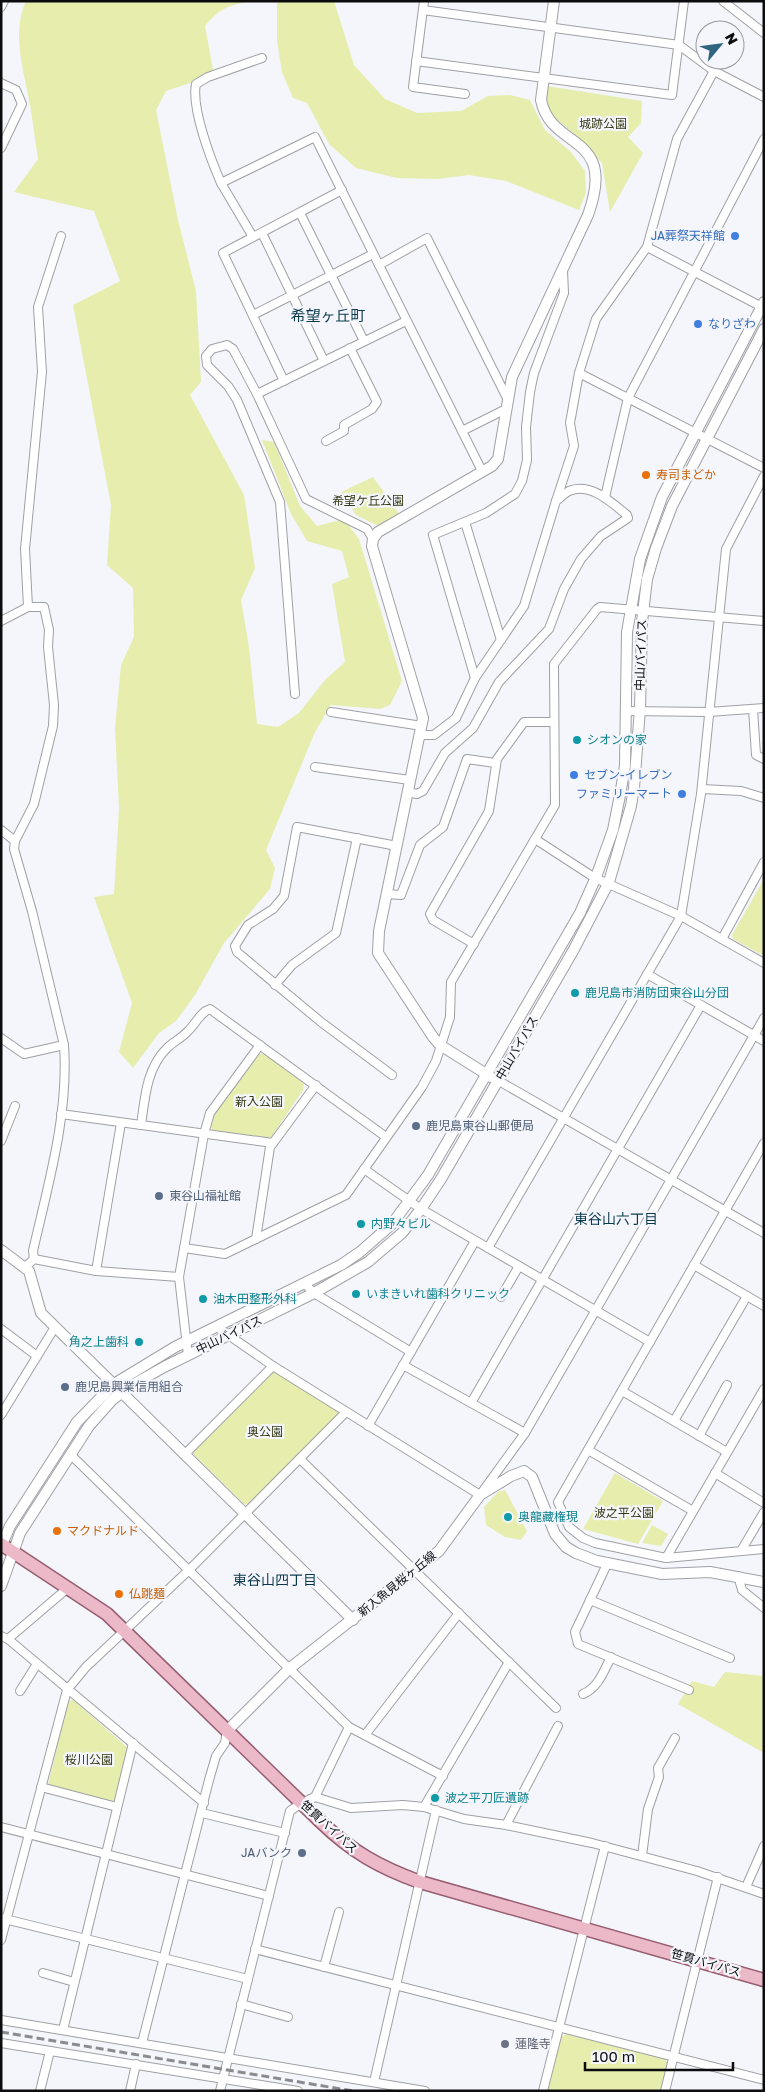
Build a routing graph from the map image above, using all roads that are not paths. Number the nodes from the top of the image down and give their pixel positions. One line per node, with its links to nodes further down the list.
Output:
1 (4, 1): 6 (street)
2 (424, 1): 7 (street)
3 (554, 1): 8 (street)
4 (684, 1): 10 (street)
5 (723, 1): 9 (street)
6 (1, 7)
7 (423, 10): 8 (street); 12 (street)
8 (551, 28): 10 (street); 14 (street)
9 (764, 33)
10 (679, 45): 13 (street); 14 (street)
11 (262, 58): 20 (street)
12 (416, 61): 14 (street); 16 (street)
13 (714, 71): 17 (street); 26 (street)
14 (544, 78): 29 (street)
15 (1, 83): 19 (street)
16 (465, 94)
17 (764, 97)
18 (764, 139): 30 (street)
19 (1, 148)
20 (221, 182): 21 (street); 25 (street)
21 (342, 190): 22 (street); 27 (street)
22 (300, 213): 23 (street); 31 (street)
23 (262, 233): 25 (street); 32 (street)
24 (61, 236): 56 (street)
25 (253, 237): 34 (street)
26 (646, 247): 30 (street); 40 (street)
27 (374, 254): 28 (street); 31 (street)
28 (378, 265): 35 (street); 44 (street)
29 (562, 266): 44 (street); 54 (street)
30 (694, 272): 33 (street); 43 (street)
31 (330, 277): 32 (street); 37 (street)
32 (292, 296): 34 (street); 39 (street)
33 (763, 306): 46 (street, 中山バイパス)
34 (253, 315): 41 (street)
35 (406, 321): 37 (street); 45 (street)
36 (764, 329): 47 (street, 中山バイパス)
37 (364, 342): 38 (street)
38 (350, 348): 39 (street); 48 (street)
39 (324, 361): 41 (street)
40 (580, 373): 43 (street); 53 (street)
41 (284, 381): 42 (street)
42 (257, 394): 55 (street); 64 (street)
43 (628, 398): 46 (street); 52 (street)
44 (507, 404): 45 (street); 50 (street)
45 (462, 432): 50 (street)
46 (695, 433): 47 (street); 57 (street, 中山バイパス)
47 (705, 438): 49 (street); 58 (street, 中山バイパス)
48 (326, 441)
49 (764, 468)
50 (482, 471): 55 (street)
51 (764, 476): 59 (street)
52 (605, 497): 53 (street); 78 (street)
53 (556, 501): 62 (street)
54 (465, 522): 62 (street); 63 (street)
55 (372, 538): 72 (street)
56 (28, 607): 60 (street); 83 (street)
57 (630, 610): 58 (street); 67 (street, 中山バイパス); 71 (street)
58 (643, 611): 59 (street); 68 (street, 中山バイパス)
59 (719, 618): 61 (street); 70 (street)
60 (1, 621)
61 (764, 621)
62 (500, 640): 63 (street)
63 (475, 678): 72 (street)
64 (295, 694)
65 (764, 708): 66 (street)
66 (753, 709): 70 (street); 73 (street)
67 (626, 711): 68 (street); 86 (street, 中山バイパス)
68 (640, 711): 70 (street); 87 (street, 中山バイパス)
69 (331, 712): 72 (street)
70 (709, 712): 77 (street)
71 (554, 722): 74 (street); 82 (street)
72 (421, 730): 76 (street)
73 (764, 759)
74 (495, 763): 88 (street); 91 (street)
75 (315, 767): 76 (street)
76 (410, 780): 78 (street)
77 (702, 789): 79 (street); 89 (street)
78 (407, 792): 84 (street)
79 (764, 798)
80 (1, 830): 83 (street)
81 (357, 838): 84 (street); 94 (street); 94 (street)
82 (535, 839): 86 (street); 91 (street)
83 (15, 841): 100 (street)
84 (397, 846): 88 (street)
85 (764, 862): 90 (street)
86 (596, 878): 87 (street); 103 (street, 中山バイパス)
87 (608, 885): 89 (street); 105 (street, 中山バイパス)
88 (387, 894): 102 (street)
89 (681, 916): 90 (street); 93 (street)
90 (722, 939): 92 (street)
91 (474, 944): 102 (street)
92 (764, 963)
93 (647, 974): 95 (street); 109 (street)
94 (275, 985): 104 (street)
95 (701, 1005): 97 (street); 117 (street)
96 (764, 1018): 97 (street)
97 (754, 1035): 99 (street); 119 (street)
98 (1, 1038): 100 (street)
99 (764, 1041)
100 (64, 1045): 108 (street)
101 (260, 1045): 106 (street); 111 (street); 112 (street)
102 (440, 1045): 103 (street); 113 (street)
103 (487, 1074): 105 (street); 120 (street, 中山バイパス)
104 (392, 1075)
105 (499, 1081): 109 (street); 121 (street, 中山バイパス)
106 (316, 1085): 113 (street); 115 (street)
107 (16, 1106): 114 (street)
108 (61, 1114): 110 (street); 129 (street)
109 (564, 1118): 117 (street); 127 (street)
110 (121, 1123): 111 (street); 133 (street)
111 (141, 1125): 112 (street)
112 (204, 1134): 115 (street); 126 (street)
113 (386, 1137): 118 (street)
114 (1, 1141)
115 (273, 1143): 124 (street)
116 (764, 1143): 122 (street)
117 (618, 1149): 119 (street); 135 (street)
118 (364, 1169): 120 (street); 124 (street)
119 (671, 1179): 122 (street); 141 (street)
120 (410, 1203): 121 (street); 136 (street, 中山バイパス)
121 (421, 1210): 125 (street); 137 (street, 中山バイパス)
122 (725, 1211): 123 (street); 130 (street)
123 (764, 1233)
124 (256, 1239): 126 (street)
125 (476, 1241): 127 (street); 148 (street)
126 (184, 1248): 134 (street)
127 (488, 1248): 131 (street)
128 (1, 1250): 132 (street)
129 (34, 1259): 132 (street); 133 (street)
130 (694, 1265): 138 (street); 147 (street)
131 (519, 1266): 135 (street); 139 (street)
132 (24, 1267): 142 (street)
133 (96, 1271): 134 (street)
134 (179, 1277): 146 (street)
135 (542, 1280): 141 (street); 158 (street)
136 (306, 1285): 137 (street); 143 (street, 中山バイパス)
137 (314, 1294): 145 (street, 中山バイパス); 148 (street)
138 (747, 1296): 140 (street); 161 (street)
139 (502, 1297)
140 (764, 1306)
141 (595, 1311): 147 (street); 163 (street)
142 (55, 1326): 150 (street); 153 (street)
143 (217, 1327): 145 (street); 146 (street, 中山バイパス)
144 (1, 1329): 150 (street)
145 (228, 1336): 149 (street, 中山バイパス); 152 (street)
146 (186, 1342): 149 (street); 153 (street, 中山バイパス)
147 (650, 1342): 156 (street)
148 (411, 1352): 151 (street)
149 (188, 1355): 157 (street, 中山バイパス)
150 (37, 1356): 159 (street)
151 (403, 1365): 158 (street); 162 (street)
152 (273, 1366): 160 (street); 168 (street)
153 (114, 1384): 157 (street); 178 (street, 中山バイパス)
154 (727, 1385): 164 (street)
155 (764, 1389): 166 (street)
156 (622, 1391): 161 (street); 165 (street)
157 (122, 1392): 167 (street, 中山バイパス); 168 (street)
158 (471, 1403): 163 (street)
159 (2, 1411)
160 (346, 1412): 162 (street); 169 (street)
161 (674, 1422): 164 (street)
162 (368, 1426): 171 (street)
163 (525, 1433): 171 (street)
164 (699, 1436): 166 (street)
165 (588, 1450): 172 (street); 175 (street)
166 (727, 1452): 170 (street)
167 (70, 1454): 178 (street, 中山バイパス); 183 (street)
168 (184, 1455): 177 (street)
169 (300, 1459): 177 (street); 184 (street)
170 (715, 1474): 173 (street); 175 (street)
171 (480, 1495): 174 (street, 新入魚見桜ヶ丘線); 184 (street, 新入魚見桜ヶ丘線)
172 (558, 1502): 174 (street); 181 (street)
173 (764, 1503)
174 (544, 1510): 182 (street, 新入魚見桜ヶ丘線)
175 (693, 1511): 181 (street)
176 (764, 1512): 180 (street)
177 (245, 1514): 183 (street); 192 (street)
178 (4, 1547): 187 (street, 中山バイパス); 188 (main road, 笹貫バイパス)
179 (764, 1549): 180 (street)
180 (741, 1552): 181 (street)
181 (666, 1558)
182 (608, 1562): 185 (street, 新入魚見桜ヶ丘線); 189 (street)
183 (189, 1570): 193 (street); 199 (street)
184 (415, 1570): 191 (street); 192 (street, 新入魚見桜ヶ丘線)
185 (738, 1576): 186 (street, 新入魚見桜ヶ丘線); 190 (street)
186 (764, 1582)
187 (1, 1586)
188 (69, 1587): 193 (main road, 笹貫バイパス); 194 (street)
189 (590, 1600): 195 (street); 196 (street)
190 (764, 1608)
191 (459, 1613): 197 (street); 208 (street)
192 (353, 1620): 199 (street, 新入魚見桜ヶ丘線)
193 (125, 1630): 200 (street); 207 (main road, 笹貫バイパス)
194 (5, 1638): 198 (street)
195 (611, 1658): 201 (street); 203 (street)
196 (730, 1658)
197 (509, 1662): 204 (street); 211 (street)
198 (37, 1664): 200 (street); 202 (street)
199 (290, 1668): 206 (street); 207 (street, 新入魚見桜ヶ丘線)
200 (67, 1690): 210 (street); 212 (street)
201 (690, 1690)
202 (20, 1691)
203 (583, 1694)
204 (556, 1708)
205 (558, 1726): 220 (street)
206 (349, 1727): 208 (street); 213 (street)
207 (227, 1730): 214 (main road, 笹貫バイパス); 215 (street)
208 (365, 1735): 211 (street)
209 (675, 1738): 227 (street)
210 (133, 1743): 215 (street); 216 (street)
211 (443, 1776): 217 (street)
212 (41, 1788): 216 (street); 223 (street)
213 (315, 1797): 214 (street); 217 (street)
214 (300, 1802): 222 (street); 230 (main road, 笹貫バイパス)
215 (204, 1803): 219 (street)
216 (117, 1806): 226 (street)
217 (424, 1807): 218 (street)
218 (436, 1810): 220 (street); 230 (street)
219 (202, 1812): 222 (street); 228 (street)
220 (506, 1825): 224 (street)
221 (1, 1827): 223 (street)
222 (285, 1833): 233 (street)
223 (30, 1834): 226 (street); 235 (street)
224 (605, 1846): 227 (street); 236 (street)
225 (764, 1846): 231 (street)
226 (105, 1854): 228 (street); 237 (street)
227 (642, 1856): 229 (street)
228 (186, 1874): 233 (street); 240 (street)
229 (718, 1877): 231 (street); 241 (street)
230 (420, 1882): 236 (main road, 笹貫バイパス); 247 (street)
231 (746, 1887): 232 (street)
232 (764, 1894)
233 (269, 1896): 239 (street)
234 (339, 1912): 242 (street)
235 (4, 1919): 237 (street); 238 (street)
236 (584, 1929): 241 (main road, 笹貫バイパス); 251 (street)
237 (85, 1939): 240 (street); 246 (street)
238 (1, 1940)
239 (255, 1949): 242 (street); 244 (street)
240 (164, 1958): 244 (street); 254 (street)
241 (697, 1961): 245 (main road, 笹貫バイパス); 257 (street)
242 (324, 1967): 247 (street)
243 (43, 1973): 246 (street)
244 (248, 1979): 248 (street)
245 (764, 1980)
246 (74, 1982): 252 (street)
247 (396, 1986): 251 (street); 261 (street)
248 (241, 2004): 249 (street); 256 (street)
249 (288, 2017)
250 (1, 2020): 252 (street)
251 (558, 2028): 257 (street); 267 (street)
252 (63, 2030): 254 (street)
253 (1, 2043): 255 (street)
254 (142, 2043): 256 (street)
255 (50, 2051): 258 (street); 262 (street)
256 (228, 2057): 259 (street); 261 (street)
257 (674, 2057): 260 (street); 268 (street)
258 (136, 2064): 259 (street); 263 (street)
259 (223, 2078): 264 (street); 265 (street)
260 (764, 2080)
261 (374, 2082): 266 (street)
262 (40, 2091)
263 (130, 2091)
264 (220, 2091)
265 (298, 2091)
266 (425, 2091)
267 (543, 2091)
268 (665, 2091)

